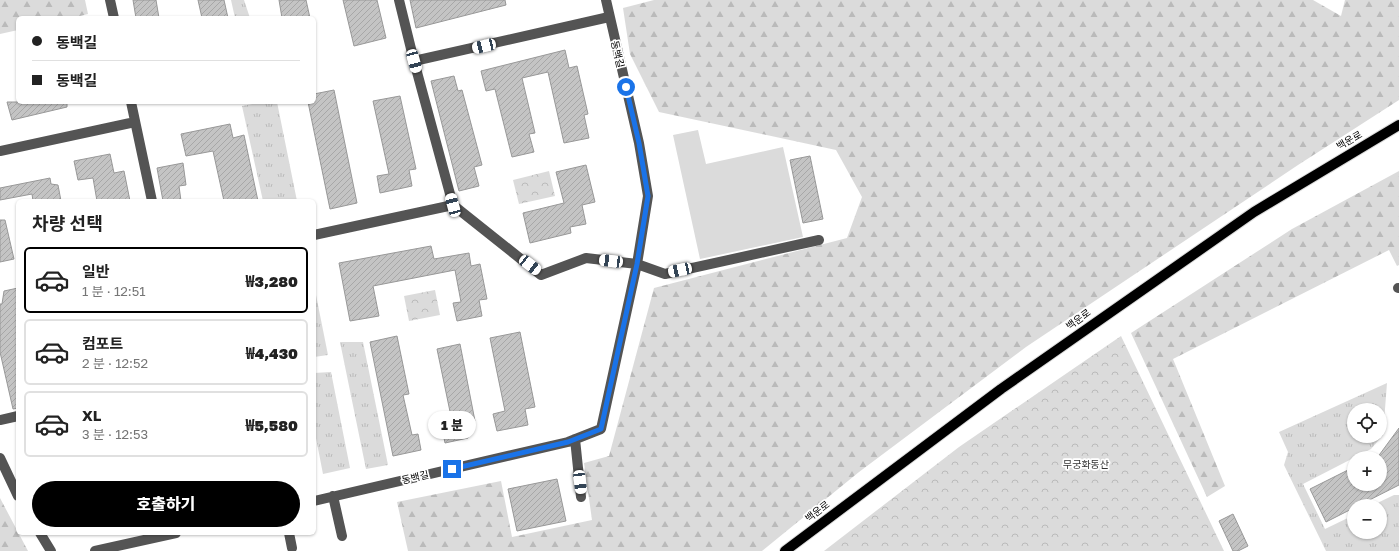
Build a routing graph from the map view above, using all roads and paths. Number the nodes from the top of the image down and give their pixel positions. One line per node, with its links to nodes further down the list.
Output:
1 (110, 0): 4 (street)
2 (399, 0): 6 (street)
3 (606, 0): 5 (street, 동백길)
4 (114, 16)
5 (609, 17): 6 (street); 15 (street, 동백길)
6 (414, 61): 12 (street)
7 (131, 104): 8 (street)
8 (135, 122): 10 (street); 11 (street)
9 (1399, 125): 31 (main road, 백운로)
10 (0, 151)
11 (152, 199)
12 (453, 205): 13 (street); 15 (street)
13 (316, 235)
14 (819, 240): 15 (street)
15 (637, 264): 18 (street, 동백길)
16 (16, 416): 17 (street)
17 (0, 420)
18 (575, 439): 21 (street, 동백길); 22 (street)
19 (0, 458): 20 (street)
20 (16, 492)
21 (333, 496): 23 (street, 동백길); 27 (street)
22 (581, 497)
23 (316, 500)
24 (41, 535): 29 (street)
25 (289, 535): 28 (street)
26 (148, 536): 30 (street)
27 (342, 536)
28 (292, 548)
29 (51, 551)
30 (95, 551)
31 (785, 551)

